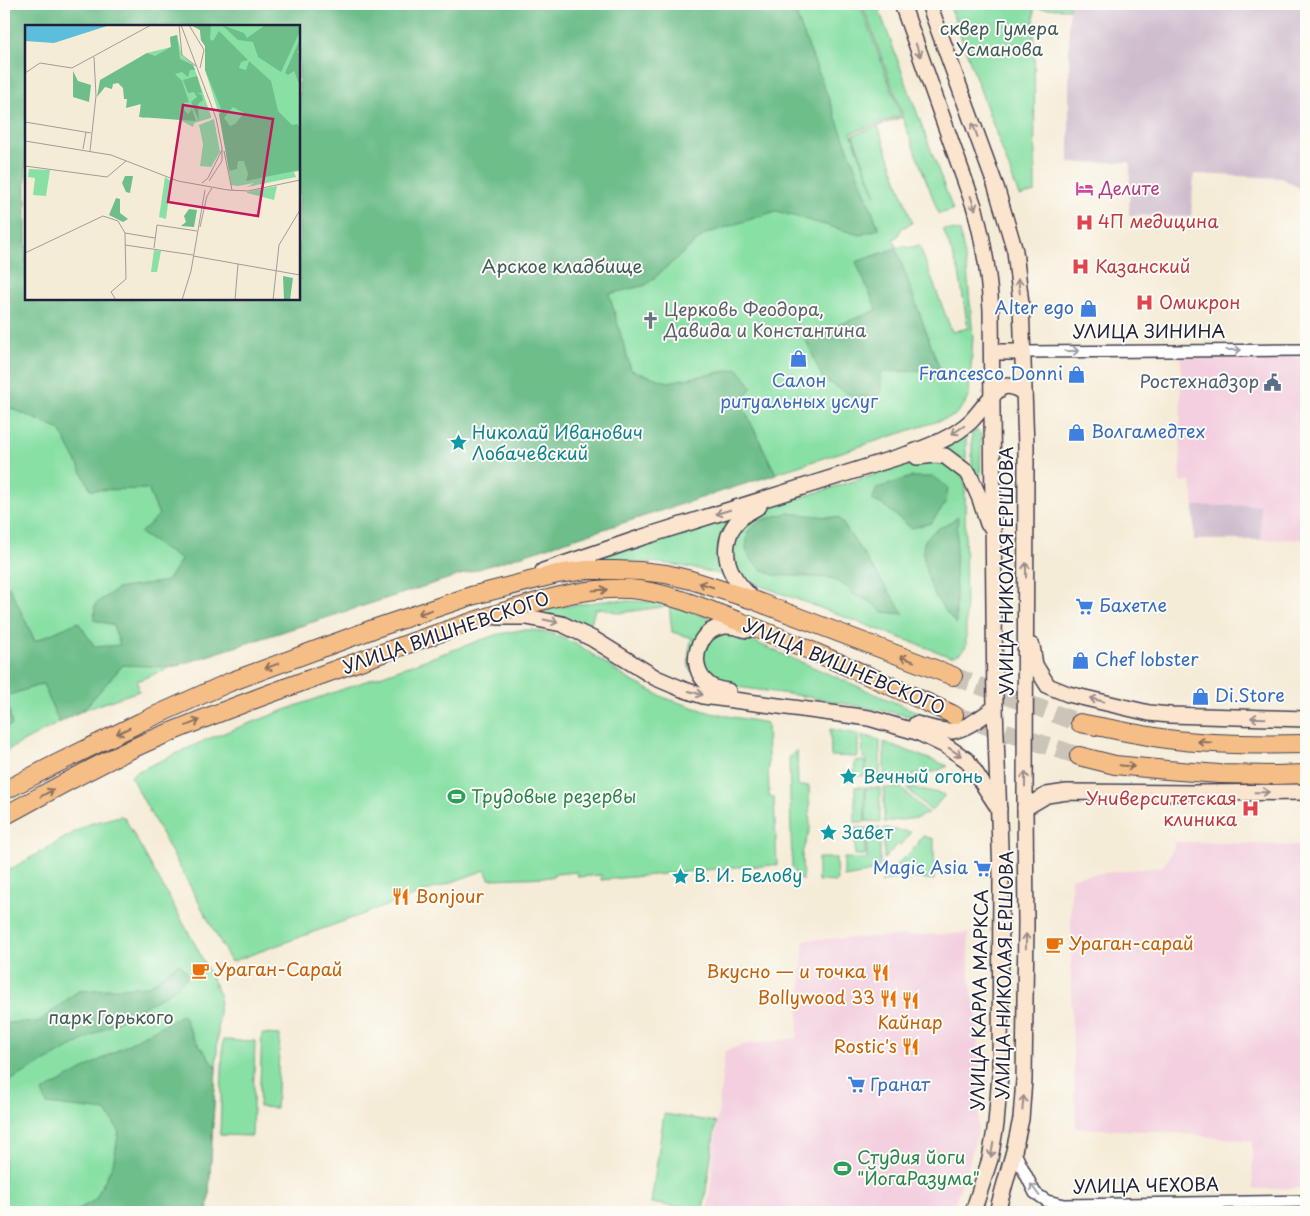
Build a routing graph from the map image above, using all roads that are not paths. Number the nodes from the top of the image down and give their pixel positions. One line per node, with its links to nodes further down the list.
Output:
1 (902, 4): 4 (main road, УЛИЦА НИКОЛАЯ ЕРШОВА, one-way to 4)
2 (929, 4): 5 (main road, УЛИЦА НИКОЛАЯ ЕРШОВА, one-way to 2)
3 (1306, 350): 5 (street, УЛИЦА ЗИНИНА, one-way to 3)
4 (992, 352): 5 (main road, УЛИЦА ЗИНИНА); 7 (main road, УЛИЦА НИКОЛАЯ ЕРШОВА)
5 (1023, 352): 6 (main road, УЛИЦА НИКОЛАЯ ЕРШОВА)
6 (1024, 393): 7 (main road); 12 (main road, УЛИЦА НИКОЛАЯ ЕРШОВА, one-way to 6)
7 (992, 396): 8 (main road, УЛИЦА НИКОЛАЯ ЕРШОВА); 9 (main road, one-way to 9)
8 (993, 548): 10 (main road); 15 (main road, УЛИЦА НИКОЛАЯ ЕРШОВА)
9 (471, 596): 10 (main road, УЛИЦА ВИШНЕВСКОГО, one-way to 9); 22 (main road, УЛИЦА ВИШНЕВСКОГО, one-way to 22)
10 (753, 600): 14 (main road, УЛИЦА ВИШНЕВСКОГО, one-way to 10)
11 (485, 617): 13 (main road, УЛИЦА ВИШНЕВСКОГО, one-way to 13); 25 (main road, one-way to 25); 26 (main road, УЛИЦА ВИШНЕВСКОГО, one-way to 11)
12 (1026, 619): 17 (main road, one-way to 12); 24 (main road, УЛИЦА НИКОЛАЯ ЕРШОВА, one-way to 12)
13 (787, 639): 15 (main road); 16 (main road, УЛИЦА ВИШНЕВСКОГО)
14 (953, 676)
15 (995, 708): 25 (main road, УЛИЦА НИКОЛАЯ ЕРШОВА)
16 (954, 715)
17 (1306, 719)
18 (1080, 723): 19 (main road, one-way to 18)
19 (1306, 744)
20 (1079, 756): 21 (main road, one-way to 21)
21 (1306, 774)
22 (4, 792)
23 (1306, 792): 24 (main road, one-way to 23)
24 (1025, 808): 28 (main road, УЛИЦА НИКОЛАЯ ЕРШОВА, one-way to 24)
25 (999, 809): 27 (main road, УЛИЦА НИКОЛАЯ ЕРШОВА)
26 (4, 816)
27 (1001, 875): 30 (main road, УЛИЦА КАРЛА МАРКСА, one-way to 30)
28 (1014, 1151): 29 (street, УЛИЦА ЧЕХОВА, one-way to 28); 31 (main road)
29 (1306, 1201)
30 (973, 1212)
31 (997, 1212)

